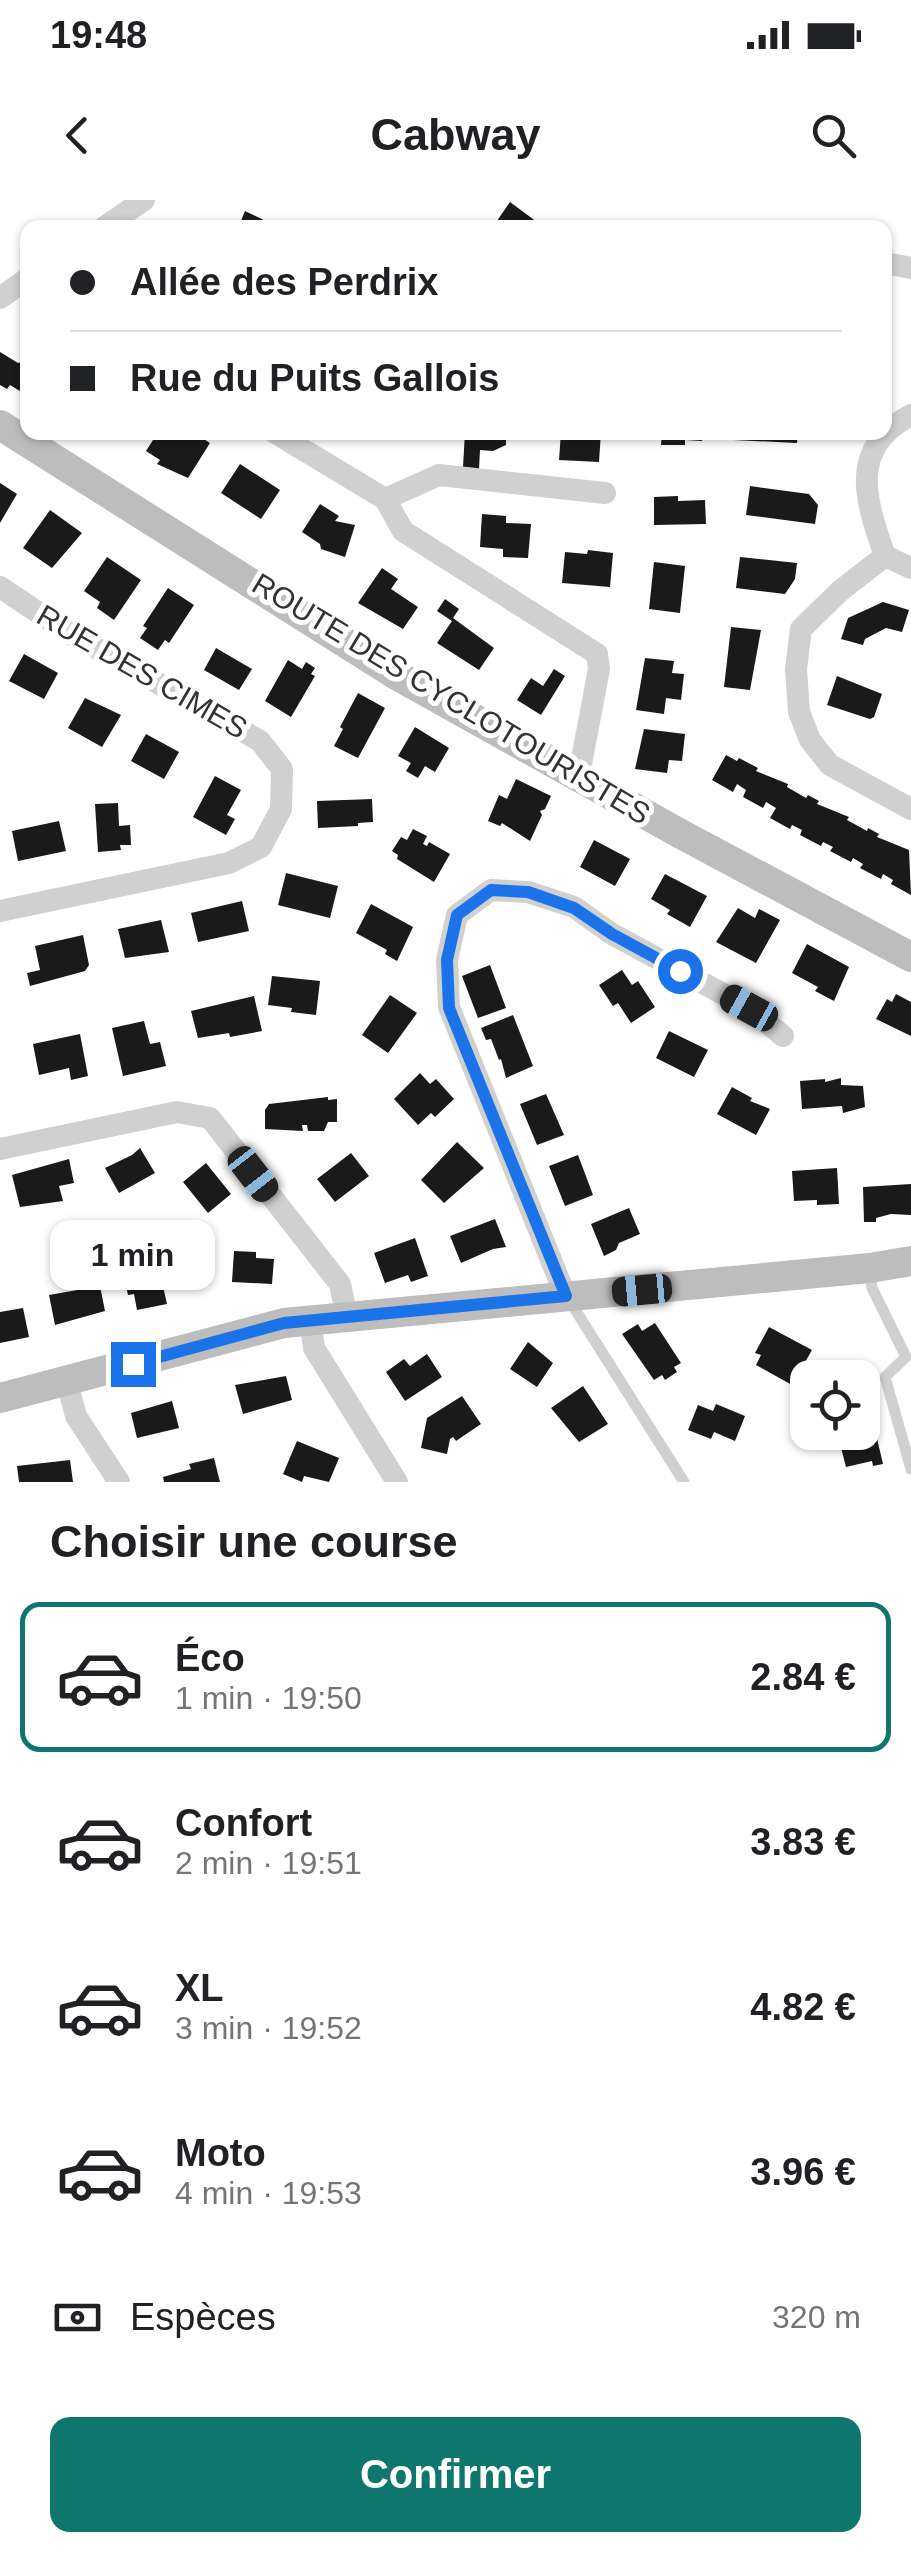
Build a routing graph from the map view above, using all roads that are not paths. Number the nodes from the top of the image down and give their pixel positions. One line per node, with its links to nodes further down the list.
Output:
1 (135, 203): 2 (street)
2 (114, 220)
3 (24, 440): 11 (street, ROUTE DES CYCLOTOURISTES)
4 (287, 440): 7 (street)
5 (880, 440): 8 (street)
6 (605, 493): 7 (street)
7 (386, 499): 11 (street)
8 (885, 556): 9 (street); 12 (street)
9 (911, 568)
10 (0, 587): 13 (street, RUE DES CIMES)
11 (573, 775): 14 (street, ROUTE DES CYCLOTOURISTES)
12 (911, 809)
13 (0, 911)
14 (911, 957)
15 (783, 1036): 19 (street)
16 (0, 1148): 20 (street)
17 (911, 1261): 18 (street)
18 (870, 1268): 19 (street); 22 (lane)
19 (566, 1296): 20 (street); 28 (lane)
20 (347, 1317): 21 (street)
21 (310, 1320): 23 (street); 27 (street)
22 (908, 1357): 25 (lane)
23 (67, 1382): 24 (street); 26 (street)
24 (0, 1398)
25 (911, 1470)
26 (119, 1482)
27 (397, 1482)
28 (684, 1482)

